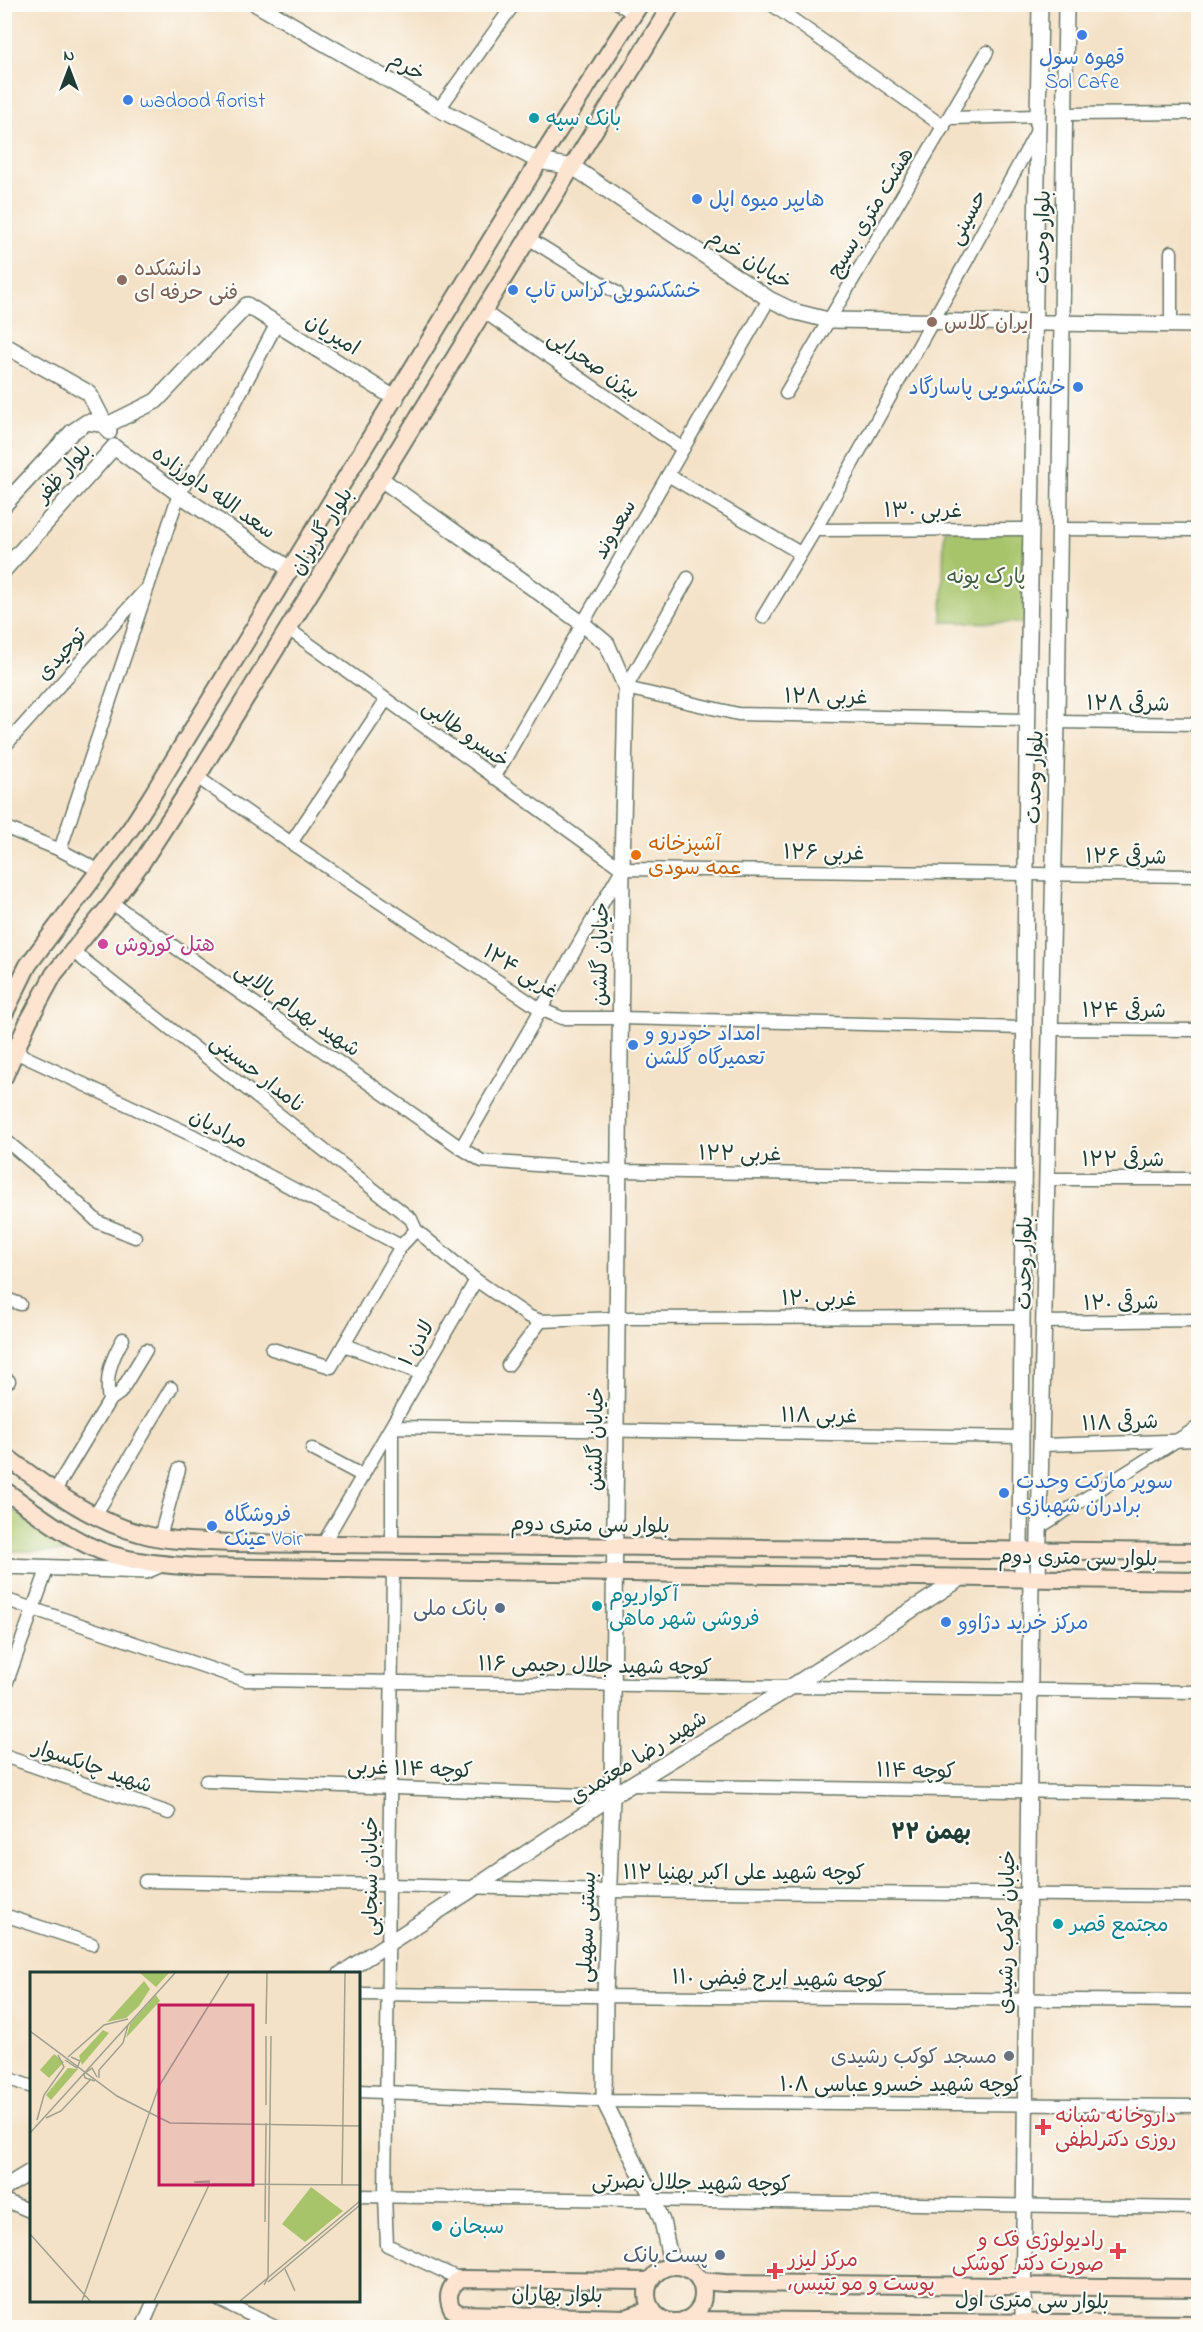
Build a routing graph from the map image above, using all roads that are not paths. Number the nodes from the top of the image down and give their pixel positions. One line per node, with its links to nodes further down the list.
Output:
1 (256, 4): 10 (street, خرم)
2 (514, 4): 10 (street)
3 (619, 4): 8 (street)
4 (672, 4): 16 (main road, بلوار گلریزان)
5 (771, 4): 13 (street)
6 (1040, 4): 14 (street, بلوار وحدت)
7 (1066, 4): 12 (street, بلوار وحدت)
8 (637, 9): 15 (main road, بلوار گلریزان)
9 (987, 52): 13 (street, هشت متری بسیج)
10 (438, 109): 15 (street, خرم)
11 (1198, 113): 12 (street)
12 (1065, 114): 28 (street, بلوار وحدت)
13 (946, 122): 14 (street); 23 (street, هشت متری بسیج)
14 (1037, 123): 24 (street, حسینی); 26 (street, بلوار وحدت)
15 (539, 161): 16 (street, خرم); 32 (main road, بلوار گلریزان)
16 (573, 167): 17 (main road, بلوار گلریزان); 20 (street, خیابان خرم)
17 (528, 238): 19 (street); 22 (main road, بلوار گلریزان)
18 (1171, 252): 27 (street)
19 (617, 293)
20 (769, 299): 23 (street, خیابان خرم); 35 (street, سعدوند)
21 (247, 305): 25 (street, امیریان); 33 (street, بلوار ظفر)
22 (483, 311): 35 (street, بیژن صحرایی); 37 (main road, بلوار گلریزان)
23 (828, 320): 24 (street, خیابان خرم); 31 (street, هشت متری بسیج)
24 (932, 322): 26 (street, خیابان خرم); 42 (street, حسینی)
25 (277, 323): 32 (street, امیریان); 38 (street)
26 (1034, 324): 28 (street, خیابان خرم); 40 (street, بلوار وحدت)
27 (1171, 324): 28 (street); 29 (street)
28 (1062, 325): 41 (street, بلوار وحدت)
29 (1198, 325)
30 (4, 345): 33 (street)
31 (786, 393)
32 (396, 399): 46 (main road, بلوار گلریزان)
33 (106, 425): 34 (street, بلوار ظفر); 39 (street, بلوار ظفر)
34 (114, 447): 38 (street, سعد الله داورزاده); 45 (street, بلوار ظفر)
35 (683, 449): 36 (street, سعدوند)
36 (668, 475): 44 (street); 50 (street, سعدوند)
37 (381, 479): 50 (street, خیابان گلشن); 51 (main road, بلوار گلریزان)
38 (179, 494): 46 (street, سعد الله داورزاده); 48 (street)
39 (4, 505)
40 (1030, 529): 42 (street, ۱۳۰ غربی); 54 (street, بلوار وحدت)
41 (1059, 529): 43 (street); 55 (street, بلوار وحدت)
42 (815, 530): 44 (street, حسینی)
43 (1198, 530)
44 (800, 553): 49 (street, حسینی)
45 (4, 570)
46 (291, 570): 63 (main road, بلوار گلریزان)
47 (688, 578): 52 (street)
48 (147, 588): 57 (street, توحیدی); 62 (street)
49 (763, 617)
50 (583, 624): 52 (street, خیابان گلشن); 59 (street, سعدوند)
51 (287, 628): 53 (street, خسرو طالبی); 58 (main road, بلوار گلریزان)
52 (626, 688): 54 (street, ۱۲۸ غربی); 64 (street, خیابان گلشن)
53 (386, 700): 59 (street, خسرو طالبی); 61 (street)
54 (1028, 720): 65 (street, بلوار وحدت)
55 (1057, 722): 56 (street, ۱۲۸ شرقی); 66 (street, بلوار وحدت)
56 (1198, 724)
57 (4, 747)
58 (197, 777): 61 (street, ۱۲۴ غربی); 68 (main road, بلوار گلریزان)
59 (494, 778): 64 (street, خسرو طالبی)
60 (4, 827): 62 (street)
61 (291, 843): 71 (street, ۱۲۴ غربی)
62 (60, 850): 63 (street)
63 (98, 870): 70 (main road, بلوار گلریزان)
64 (622, 870): 65 (street, ۱۲۶ غربی); 71 (street); 73 (street, خیابان گلشن)
65 (1026, 873): 66 (street, ۱۲۶ غربی); 74 (street, بلوار وحدت)
66 (1052, 874): 67 (street, ۱۲۶ شرقی); 75 (street, بلوار وحدت)
67 (1198, 876)
68 (112, 903): 69 (main road, بلوار گلریزان); 80 (street, شهید بهرام بالایی)
69 (71, 950): 77 (main road, بلوار گلریزان); 85 (street, نامدار حسینی)
70 (11, 983): 72 (main road, بلوار گلریزان)
71 (540, 1009): 73 (street, ۱۲۴ غربی); 80 (street)
72 (4, 1014)
73 (621, 1018): 74 (street, ۱۲۴ غربی); 81 (street, خیابان گلشن)
74 (1024, 1028): 82 (street, بلوار وحدت)
75 (1049, 1029): 76 (street, ۱۲۴ شرقی); 83 (street, بلوار وحدت)
76 (1198, 1030)
77 (15, 1052): 78 (main road, بلوار گلریزان); 87 (street, مرادیان)
78 (4, 1077)
79 (4, 1138): 86 (street)
80 (461, 1148): 81 (street, ۱۲۲ غربی)
81 (619, 1171): 82 (street, ۱۲۲ غربی); 92 (street, خیابان گلشن)
82 (1023, 1177): 91 (street, بلوار وحدت)
83 (1047, 1179): 84 (street, ۱۲۲ شرقی); 95 (street, بلوار وحدت)
84 (1198, 1179)
85 (416, 1230): 87 (street); 88 (street, نامدار حسینی)
86 (135, 1237)
87 (401, 1246): 97 (street)
88 (476, 1280): 94 (street, نامدار حسینی); 101 (street, لادن ۱)
89 (4, 1298): 90 (street)
90 (20, 1304)
91 (1022, 1317): 92 (street, ۱۲۰ غربی); 107 (street, بلوار وحدت)
92 (617, 1318): 94 (street, ۱۲۰ غربی); 106 (street, خیابان گلشن)
93 (1198, 1320): 95 (street, ۱۲۰ شرقی)
94 (541, 1321): 100 (street)
95 (1044, 1322): 110 (street, بلوار وحدت)
96 (123, 1339): 103 (street)
97 (344, 1345): 98 (street); 101 (street)
98 (272, 1349)
99 (146, 1350): 103 (street)
100 (508, 1365)
101 (420, 1373): 104 (street, لادن ۱)
102 (171, 1388): 117 (street)
103 (109, 1401): 116 (street)
104 (392, 1427): 106 (street, ۱۱۸ غربی); 114 (street, لادن ۱); 121 (street)
105 (1198, 1427): 108 (street)
106 (617, 1431): 107 (street, ۱۱۸ غربی); 122 (street, خیابان گلشن)
107 (1021, 1437): 123 (street, بلوار وحدت)
108 (1179, 1439): 109 (street, ۱۱۸ شرقی); 110 (street, ۱۱۸ شرقی); 118 (street)
109 (1198, 1440)
110 (1042, 1445): 118 (street, بلوار وحدت)
111 (312, 1449): 114 (street)
112 (4, 1455): 116 (main road, بلوار سی متری دوم)
113 (179, 1469): 119 (street)
114 (363, 1476): 120 (street, لادن ۱)
115 (4, 1490): 126 (main road, بلوار سی متری دوم)
116 (54, 1492): 117 (main road, بلوار سی متری دوم)
117 (96, 1514): 119 (main road, بلوار سی متری دوم)
118 (1040, 1527): 124 (street, بلوار وحدت)
119 (160, 1537): 120 (main road, بلوار سی متری دوم)
120 (323, 1544): 121 (main road, بلوار سی متری دوم)
121 (392, 1545): 122 (main road, بلوار سی متری دوم)
122 (615, 1548): 123 (main road, بلوار سی متری دوم); 130 (street, خیابان گلشن)
123 (1020, 1550): 124 (main road, بلوار سی متری دوم); 132 (street, بلوار وحدت)
124 (1040, 1550): 125 (main road, بلوار سی متری دوم); 132 (street, بلوار وحدت)
125 (1198, 1552)
126 (162, 1564): 128 (street); 129 (main road, بلوار سی متری دوم)
127 (4, 1566): 128 (street)
128 (48, 1567): 135 (street)
129 (393, 1570): 130 (main road, بلوار سی متری دوم); 136 (street, خیابان سنجابی)
130 (614, 1574): 131 (main road, بلوار سی متری دوم); 137 (street, بستنی سهیلی)
131 (960, 1579): 132 (main road, بلوار سی متری دوم); 138 (street, شهید رضا معتمدی)
132 (1030, 1579): 133 (main road, بلوار سی متری دوم); 140 (street, خیابان کوکب رشیدی)
133 (1198, 1581)
134 (4, 1599): 135 (street, کوچه شهید جلال رحیمی ۱۱۶)
135 (33, 1609): 136 (street, کوچه شهید جلال رحیمی ۱۱۶); 139 (street)
136 (391, 1682): 137 (street, کوچه شهید جلال رحیمی ۱۱۶); 145 (street, خیابان سنجابی)
137 (613, 1684): 138 (street, کوچه شهید جلال رحیمی ۱۱۶); 148 (street, بستنی سهیلی)
138 (791, 1687): 140 (street, کوچه شهید جلال رحیمی ۱۱۶); 144 (street, شهید رضا معتمدی)
139 (4, 1690)
140 (1029, 1690): 141 (street, کوچه شهید جلال رحیمی ۱۱۶); 146 (street, خیابان کوکب رشیدی)
141 (1198, 1692)
142 (4, 1756): 149 (street, شهید چابکسوار)
143 (207, 1781): 145 (street, کوچه ۱۱۴ غربی)
144 (633, 1785): 146 (street, کوچه ۱۱۴); 148 (street, شهید رضا معتمدی)
145 (390, 1787): 148 (street, کوچه ۱۱۴ غربی); 151 (street, خیابان سنجابی)
146 (1028, 1792): 147 (street, کوچه ۱۱۴); 154 (street, خیابان کوکب رشیدی)
147 (1198, 1794)
148 (612, 1796): 152 (street, شهید رضا معتمدی); 153 (street, بستنی سهیلی)
149 (169, 1813)
150 (146, 1881): 151 (street, کوچه شهید علی اکبر بهنیا ۱۱۲)
151 (389, 1885): 152 (street, کوچه شهید علی اکبر بهنیا ۱۱۲); 157 (street, خیابان سنجابی)
152 (474, 1888): 153 (street, کوچه شهید علی اکبر بهنیا ۱۱۲); 157 (street, شهید رضا معتمدی)
153 (608, 1891): 154 (street, کوچه شهید علی اکبر بهنیا ۱۱۲); 162 (street, بستنی سهیلی)
154 (1027, 1893): 155 (street, کوچه شهید علی اکبر بهنیا ۱۱۲); 163 (street, خیابان کوکب رشیدی)
155 (1198, 1896)
156 (4, 1915): 158 (street)
157 (389, 1942): 159 (street, شهید رضا معتمدی); 160 (street, خیابان سنجابی)
158 (92, 1944)
159 (344, 1972)
160 (387, 1993): 161 (street, کوچه شهید ایرج فیضی ۱۱۰); 162 (street, کوچه شهید ایرج فیضی ۱۱۰); 168 (street, خیابان سنجابی)
161 (360, 1994)
162 (605, 1996): 163 (street, کوچه شهید ایرج فیضی ۱۱۰); 169 (street, بستنی سهیلی)
163 (1026, 2000): 164 (street, کوچه شهید ایرج فیضی ۱۱۰); 170 (street, خیابان کوکب رشیدی)
164 (1198, 2001)
165 (4, 2077): 166 (street)
166 (30, 2086)
167 (360, 2091): 168 (street, کوچه شهید خسرو عباسی ۱۰۸)
168 (387, 2092): 169 (street, کوچه شهید خسرو عباسی ۱۰۸); 175 (street, خیابان سنجابی)
169 (604, 2101): 170 (street, کوچه شهید خسرو عباسی ۱۰۸); 177 (street, بستنی سهیلی)
170 (1025, 2104): 171 (street, کوچه شهید خسرو عباسی ۱۰۸); 178 (street, خیابان کوکب رشیدی)
171 (1198, 2106)
172 (30, 2171): 173 (street)
173 (4, 2188)
174 (360, 2196): 175 (street, کوچه شهید جلال نصرتی)
175 (385, 2196): 177 (street, کوچه شهید جلال نصرتی); 182 (street, خیابان سنجابی)
176 (4, 2199): 180 (street)
177 (654, 2201): 178 (street, کوچه شهید جلال نصرتی); 181 (street, بستنی سهیلی)
178 (1024, 2207): 179 (street, کوچه شهید جلال نصرتی); 185 (street, خیابان کوکب رشیدی)
179 (1198, 2208)
180 (30, 2211)
181 (672, 2266): 183 (main road); 184 (main road)
182 (460, 2279): 183 (main road, بلوار بهاران); 189 (main road, بلوار بهاران)
183 (650, 2281): 189 (main road)
184 (700, 2281): 185 (main road, بلوار سی متری اول); 191 (main road)
185 (1023, 2286): 186 (main road, بلوار سی متری اول); 190 (street, خیابان کوکب رشیدی)
186 (1198, 2288)
187 (154, 2302): 196 (street)
188 (222, 2302): 197 (street)
189 (651, 2316): 191 (main road)
190 (1023, 2322): 193 (main road, بلوار سی متری اول); 195 (main road, بلوار سی متری اول)
191 (678, 2323): 192 (main road, بلوار سی متری اول)
192 (723, 2324): 193 (main road, بلوار سی متری اول)
193 (759, 2324)
194 (1198, 2324): 195 (main road, بلوار سی متری اول)
195 (1113, 2325)
196 (142, 2328)
197 (277, 2328)

